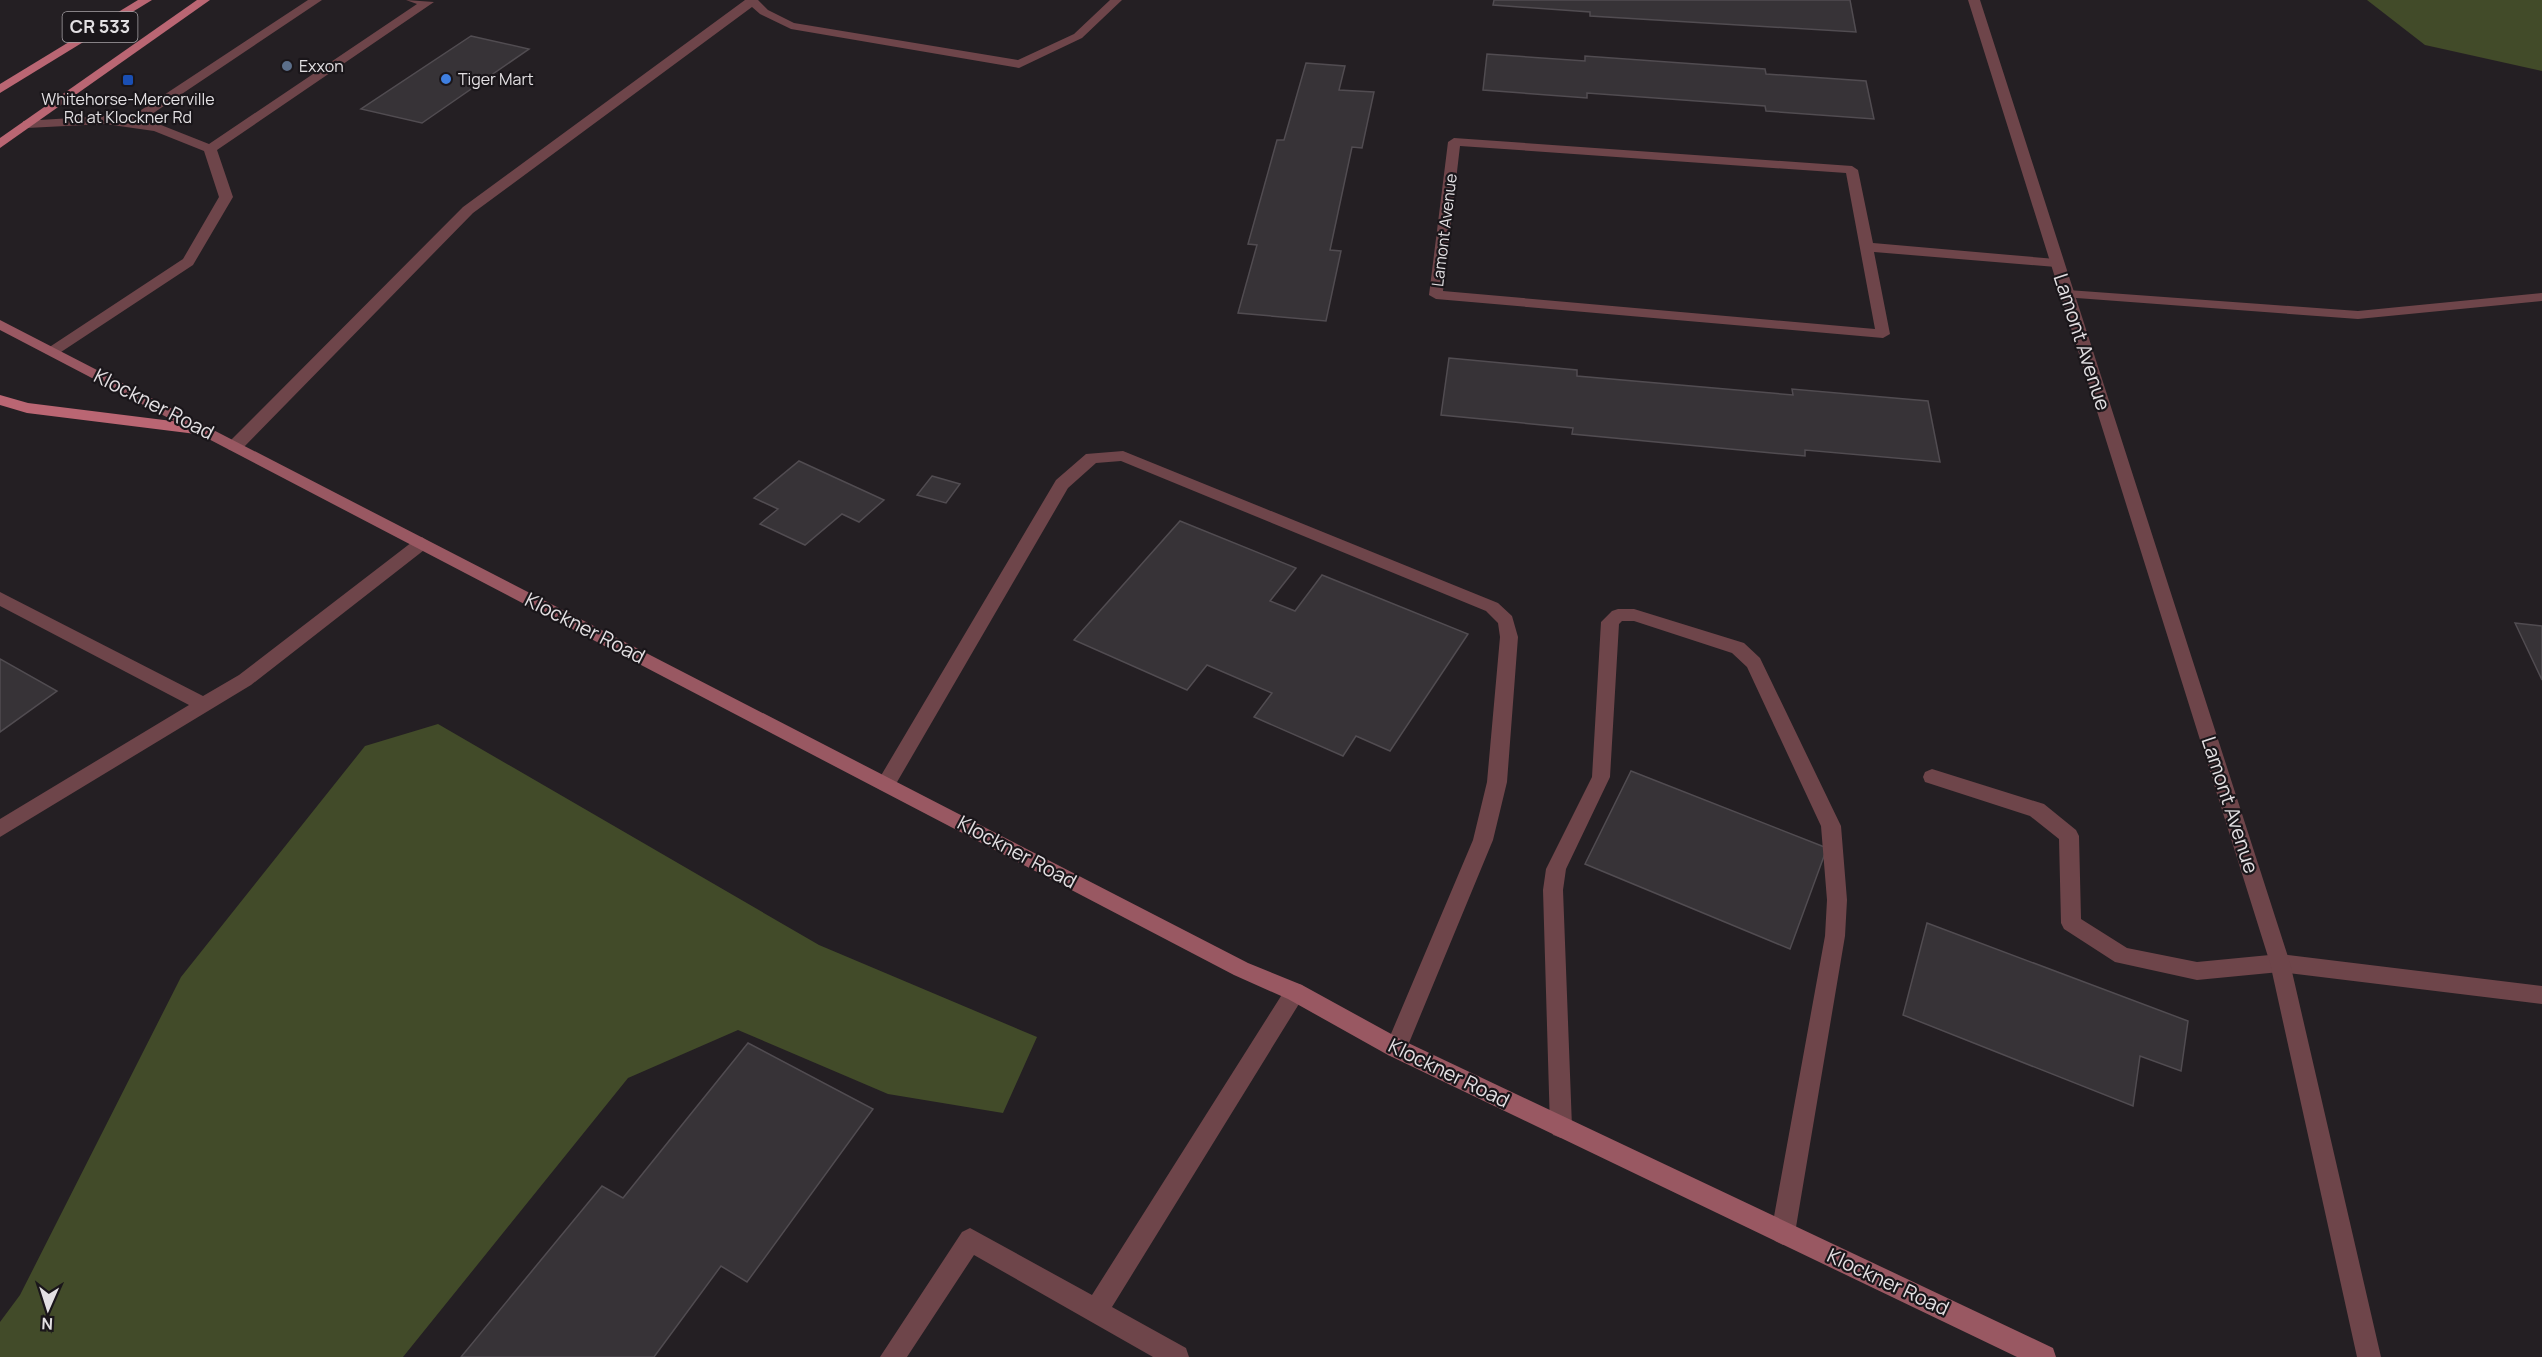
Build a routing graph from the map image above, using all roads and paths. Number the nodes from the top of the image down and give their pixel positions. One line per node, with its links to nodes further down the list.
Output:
1 (146, 0): 8 (main road, CR 533)
2 (204, 0): 9 (main road, CR 533)
3 (316, 0): 10 (street)
4 (412, 0): 12 (street)
5 (1116, 0): 7 (street)
6 (1974, 0): 14 (street, Lamont Avenue)
7 (752, 1): 21 (street)
8 (0, 89)
9 (27, 124): 10 (street); 11 (main road, CR 533)
10 (128, 124): 12 (street)
11 (0, 144)
12 (210, 149): 18 (street)
13 (1867, 247): 13 (street, Lamont Avenue); 14 (street, Lamont Avenue)
14 (2056, 263): 15 (street, Lamont Avenue)
15 (2068, 294): 16 (street); 28 (street, Lamont Avenue)
16 (2542, 297)
17 (0, 324): 18 (main road, Klockner Road)
18 (53, 351): 20 (main road, Klockner Road)
19 (0, 400): 20 (main road)
20 (204, 430): 21 (main road, Klockner Road)
21 (235, 446): 22 (main road, Klockner Road)
22 (422, 543): 24 (street); 26 (main road, Klockner Road)
23 (0, 598): 24 (street)
24 (204, 705): 27 (street)
25 (1932, 777): 28 (street)
26 (886, 784): 29 (main road, Klockner Road); 31 (street)
27 (0, 829)
28 (2280, 963): 30 (street); 38 (street, Lamont Avenue)
29 (1295, 992): 31 (main road, Klockner Road); 34 (street)
30 (2542, 994)
31 (1396, 1048): 32 (main road, Klockner Road)
32 (1562, 1127): 33 (main road, Klockner Road); 33 (street)
33 (1783, 1233): 37 (main road, Klockner Road)
34 (1095, 1312): 35 (street); 36 (street)
35 (892, 1357)
36 (1177, 1357)
37 (2044, 1357)
38 (2368, 1357)

